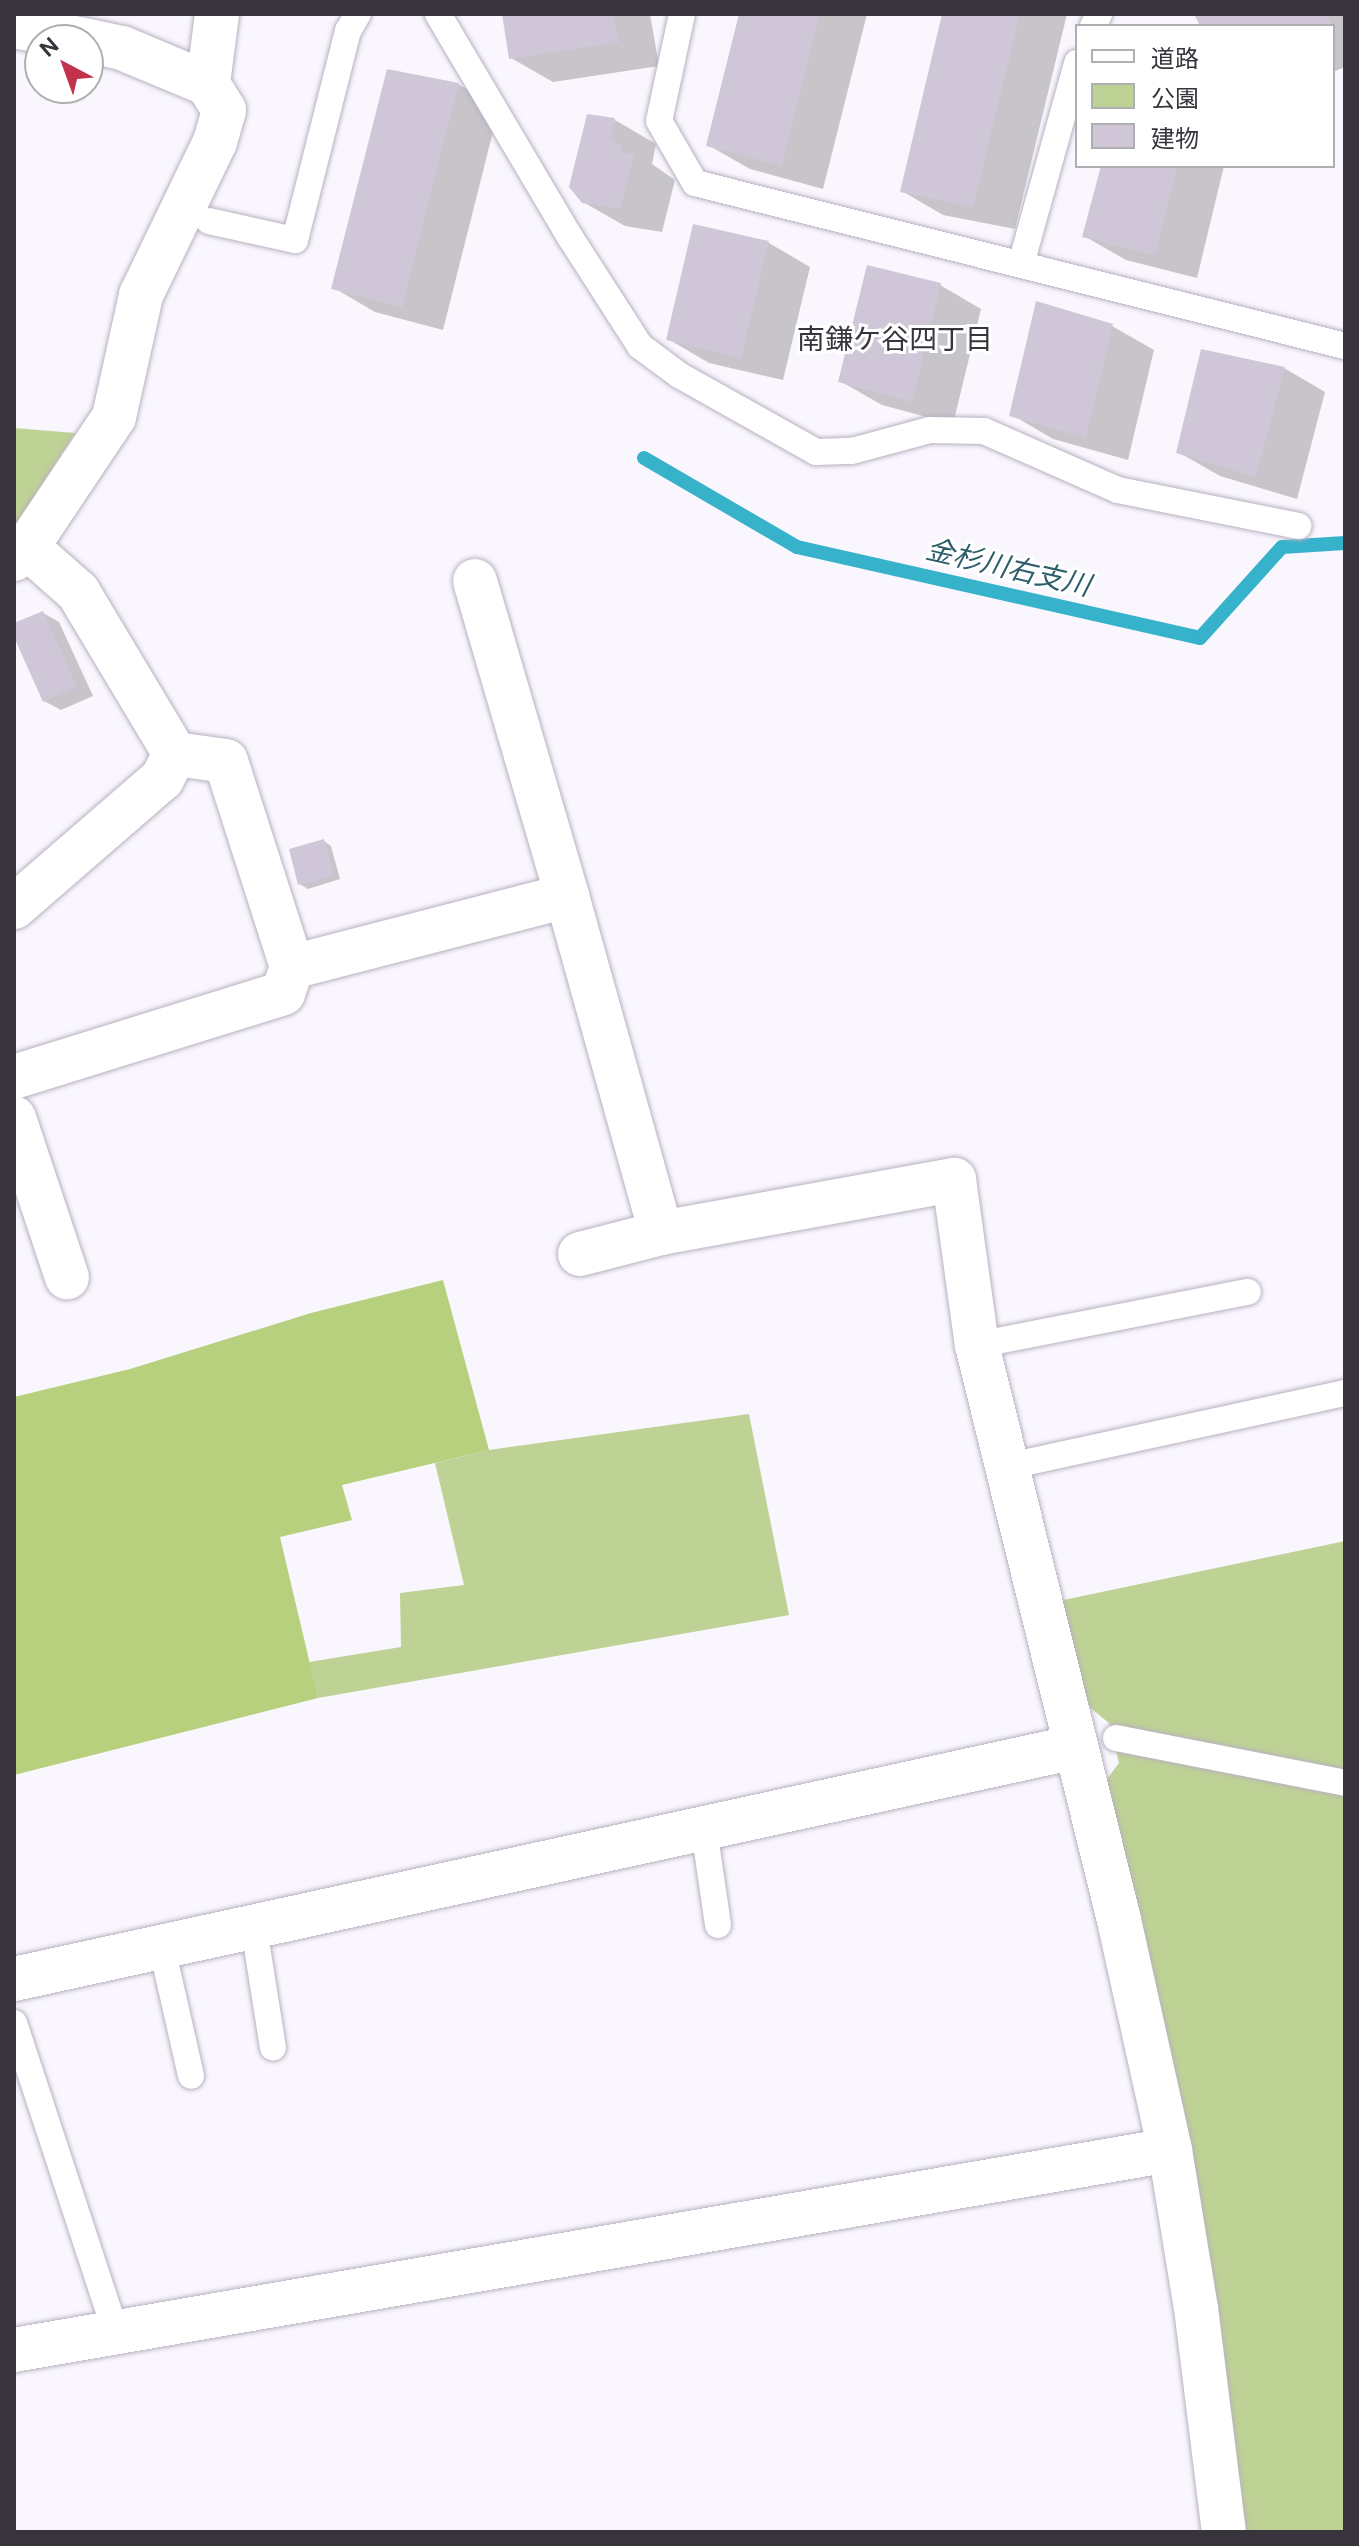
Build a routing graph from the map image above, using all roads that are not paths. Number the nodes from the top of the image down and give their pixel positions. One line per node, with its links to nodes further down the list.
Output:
1 (217, 14): 7 (street)
2 (358, 14): 8 (lane)
3 (438, 14): 11 (lane)
4 (682, 14): 9 (lane)
5 (104, 44): 7 (street)
6 (1075, 70): 9 (lane)
7 (208, 84): 12 (street)
8 (209, 221)
9 (1021, 264): 10 (lane)
10 (1345, 346)
11 (1298, 526)
12 (20, 553): 14 (street)
13 (475, 581): 15 (street)
14 (175, 754): 16 (street); 17 (street)
15 (567, 896): 17 (street); 20 (street)
16 (14, 907)
17 (292, 967): 18 (street)
18 (14, 1077)
19 (14, 1118): 22 (street)
20 (661, 1233): 21 (street); 24 (street)
21 (580, 1254)
22 (67, 1277)
23 (1248, 1292): 24 (lane)
24 (977, 1345): 26 (street)
25 (1345, 1393): 26 (lane)
26 (1005, 1467): 27 (street)
27 (1096, 1743): 28 (lane); 29 (street); 37 (street)
28 (1345, 1783)
29 (704, 1829): 30 (lane); 31 (street)
30 (718, 1925)
31 (254, 1928): 32 (street); 35 (lane)
32 (162, 1948): 33 (street); 36 (lane)
33 (14, 1979)
34 (14, 2023): 38 (lane)
35 (273, 2048)
36 (191, 2076)
37 (1170, 2150): 38 (street); 40 (street)
38 (116, 2333): 39 (street)
39 (14, 2350)
40 (1224, 2532)

